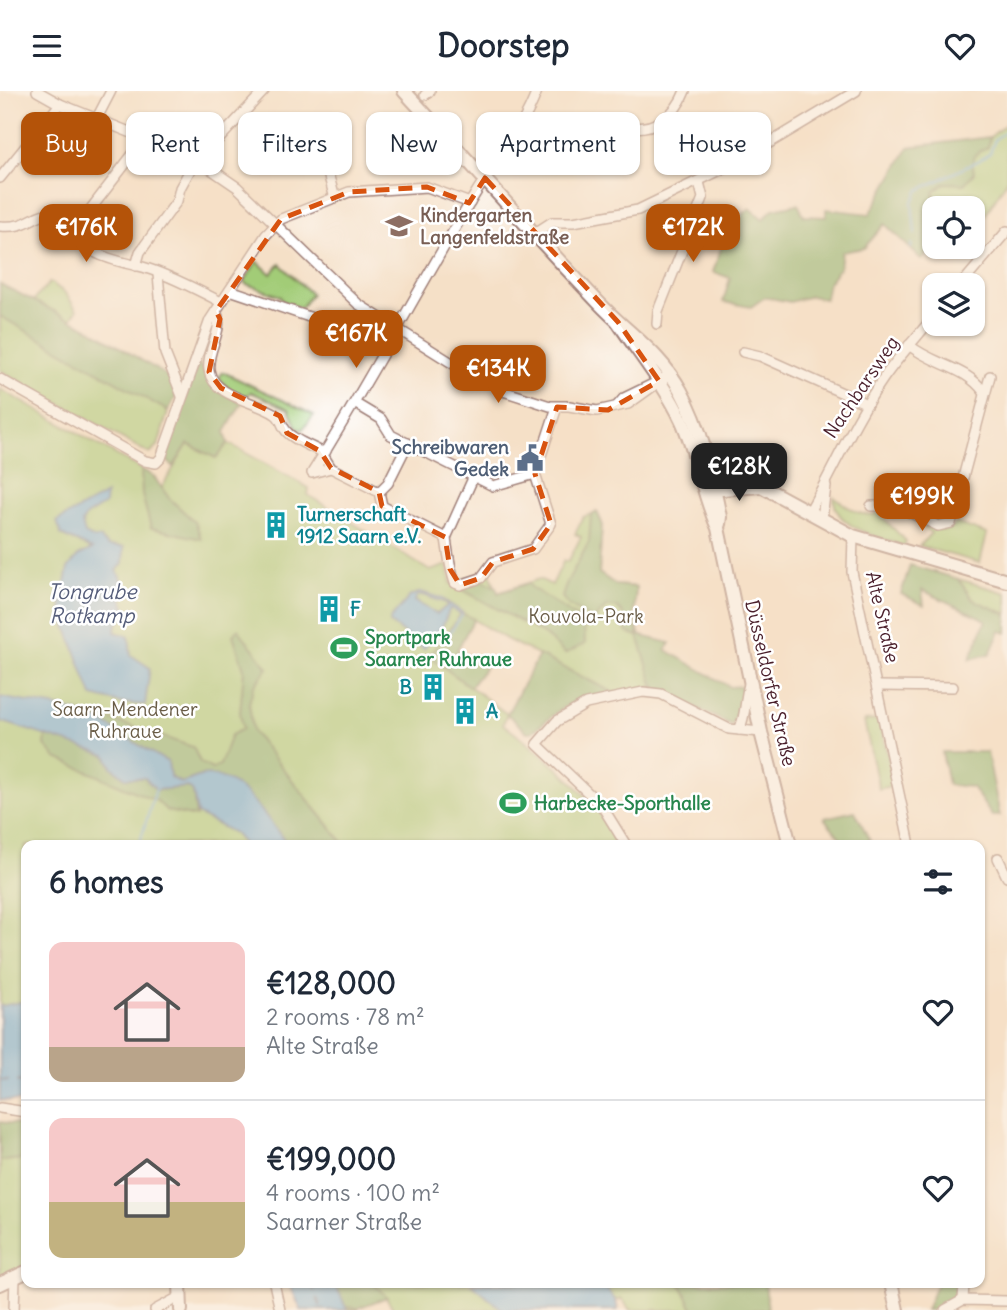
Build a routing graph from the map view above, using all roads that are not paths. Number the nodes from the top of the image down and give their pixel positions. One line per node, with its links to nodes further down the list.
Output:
1 (37, 91): 8 (street)
2 (111, 91): 10 (street)
3 (264, 91): 12 (street)
4 (404, 91): 18 (main road)
5 (537, 91): 18 (street)
6 (685, 91): 11 (street)
7 (856, 91): 19 (street)
8 (60, 104): 9 (street); 17 (street)
9 (81, 112)
10 (100, 112)
11 (640, 126)
12 (224, 133)
13 (126, 163): 22 (street)
14 (187, 175): 27 (street)
15 (219, 175): 23 (street)
16 (329, 175): 20 (street)
17 (0, 178)
18 (485, 179): 21 (street); 26 (main road)
19 (699, 182): 26 (street); 32 (street)
20 (334, 195): 21 (street); 23 (street)
21 (470, 203): 33 (street)
22 (80, 223): 24 (street); 27 (street)
23 (275, 224): 30 (street); 33 (street)
24 (0, 226)
25 (1007, 231): 28 (street)
26 (535, 233): 39 (main road)
27 (136, 266): 29 (street)
28 (971, 273)
29 (159, 274): 31 (street); 42 (street)
30 (230, 290): 31 (street); 35 (street)
31 (219, 307): 42 (street); 48 (street)
32 (657, 324)
33 (397, 329): 43 (street); 45 (street)
34 (922, 330): 36 (street, Nachbarsweg)
35 (337, 332)
36 (909, 345): 41 (street); 44 (street, Nachbarsweg)
37 (743, 352): 44 (street)
38 (990, 376): 41 (street)
39 (665, 377): 45 (street); 47 (main road); 54 (main road)
40 (0, 379): 42 (street)
41 (984, 391): 56 (street)
42 (182, 396)
43 (356, 404): 46 (street); 48 (street)
44 (867, 404): 53 (street, Nachbarsweg)
45 (557, 407): 50 (street)
46 (408, 443): 51 (street); 55 (street)
47 (706, 451): 52 (main road); 54 (main road)
48 (324, 453): 49 (street); 49 (street)
49 (331, 468): 55 (street)
50 (535, 474): 51 (street); 61 (street)
51 (474, 477): 61 (street)
52 (747, 481): 54 (main road); 57 (main road); 59 (main road)
53 (826, 483): 57 (street, Nachbarsweg); 58 (street, Nachbarsweg)
54 (709, 486): 59 (main road, Düsseldorfer Straße)
55 (379, 492): 61 (street)
56 (871, 506)
57 (809, 512): 58 (main road)
58 (822, 519): 60 (main road)
59 (719, 523): 63 (main road, Düsseldorfer Straße)
60 (853, 536): 62 (main road); 64 (street, Alte Straße)
61 (446, 538)
62 (1007, 581)
63 (751, 680): 66 (street); 67 (main road, Düsseldorfer Straße)
64 (879, 686): 65 (street, Alte Straße); 70 (street, Alte Straße)
65 (953, 687)
66 (739, 730): 67 (street); 68 (street)
67 (761, 732): 69 (main road, Düsseldorfer Straße)
68 (623, 840)
69 (789, 840)
70 (909, 840)
71 (998, 858): 72 (street)
72 (1007, 877)
73 (0, 1108): 74 (street)
74 (21, 1111)
75 (21, 1275): 76 (main road); 83 (street)
76 (0, 1284)
77 (275, 1288): 86 (street)
78 (892, 1288): 87 (main road)
79 (964, 1288): 81 (street)
80 (180, 1289): 84 (street); 85 (main road)
81 (963, 1300): 82 (street); 88 (street)
82 (1007, 1301)
83 (14, 1310)
84 (155, 1310)
85 (181, 1310)
86 (280, 1310)
87 (897, 1310)
88 (945, 1310)

